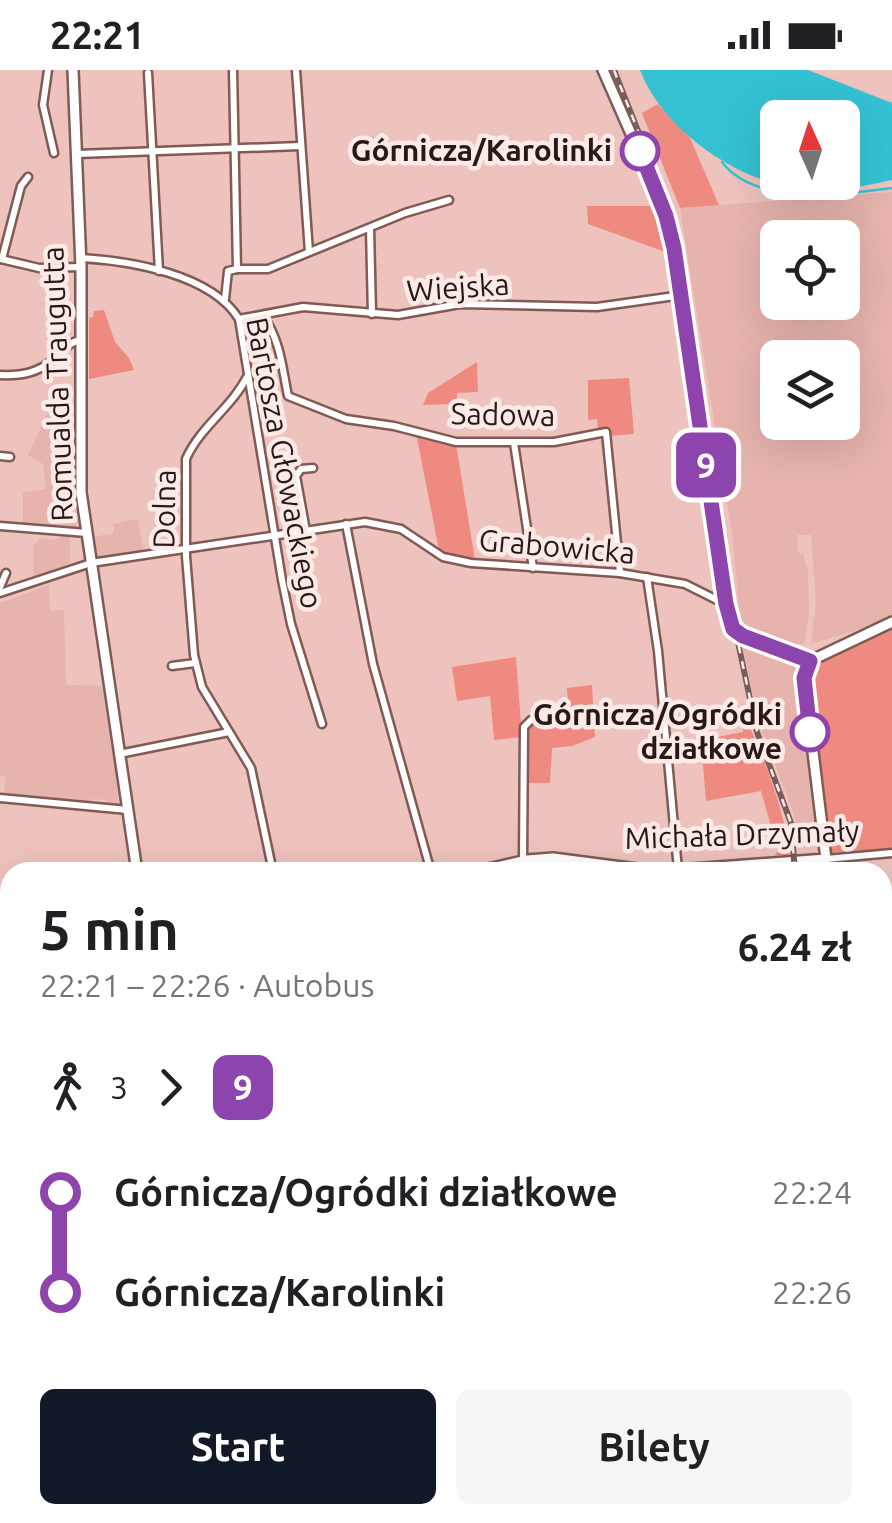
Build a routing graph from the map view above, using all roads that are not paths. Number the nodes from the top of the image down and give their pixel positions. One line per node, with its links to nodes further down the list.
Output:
1 (48, 70): 10 (street)
2 (73, 70): 11 (street, Romualda Traugutta)
3 (233, 70): 8 (street)
4 (296, 70): 7 (street)
5 (604, 70): 20 (street)
6 (148, 73): 9 (street)
7 (300, 146): 8 (street); 15 (street)
8 (235, 150): 9 (street); 18 (street)
9 (151, 151): 11 (street); 19 (street)
10 (54, 153)
11 (76, 154): 17 (street, Romualda Traugutta)
12 (28, 176): 16 (street)
13 (449, 200): 14 (street)
14 (370, 228): 15 (street); 22 (street)
15 (309, 252): 18 (street)
16 (1, 259): 17 (street, Bartosza Głowackiego)
17 (81, 263): 19 (street, Bartosza Głowackiego); 25 (street, Romualda Traugutta)
18 (238, 268): 21 (street)
19 (159, 271): 21 (street, Bartosza Głowackiego)
20 (682, 295): 22 (street, Wiejska); 44 (street)
21 (225, 300): 24 (street, Bartosza Głowackiego)
22 (372, 314): 23 (street, Wiejska)
23 (264, 317): 24 (street, Wiejska); 28 (street, Sadowa)
24 (239, 319): 27 (street, Bartosza Głowackiego)
25 (80, 340): 26 (street); 35 (street, Romualda Traugutta)
26 (0, 375)
27 (248, 376): 36 (street, Bartosza Głowackiego); 37 (street, Dolna)
28 (514, 443): 39 (street); 41 (street, Sadowa)
29 (0, 456): 30 (street)
30 (10, 457)
31 (314, 468): 34 (street)
32 (346, 524): 34 (street, Grabowicka); 39 (street, Grabowicka); 60 (street)
33 (0, 526): 35 (street)
34 (306, 532): 36 (street, Grabowicka)
35 (87, 533): 38 (street, Romualda Traugutta)
36 (274, 538): 37 (street, Grabowicka); 50 (street, Bartosza Głowackiego)
37 (187, 550): 38 (street, Grabowicka); 47 (street, Dolna)
38 (91, 563): 43 (street, Grabowicka); 52 (street, Romualda Traugutta)
39 (533, 568): 41 (street, Grabowicka)
40 (6, 573): 43 (street)
41 (620, 573): 42 (street, Grabowicka)
42 (647, 577): 44 (street, Grabowicka); 63 (street)
43 (0, 590)
44 (726, 604): 46 (street)
45 (892, 622): 46 (street)
46 (810, 661): 56 (street)
47 (195, 663): 48 (street); 51 (street, Dolna)
48 (172, 666)
49 (564, 718): 57 (street)
50 (322, 724)
51 (229, 732): 52 (street); 59 (street, Dolna)
52 (119, 754): 54 (street, Romualda Traugutta)
53 (0, 798): 54 (street)
54 (128, 810): 58 (street, Romualda Traugutta)
55 (892, 853): 56 (street, Michała Drzymały)
56 (826, 859): 64 (street, Michała Drzymały); 65 (street)
57 (523, 861): 61 (street, Michała Drzymały); 62 (street, Michała Drzymały)
58 (136, 862)
59 (271, 862)
60 (428, 862)
61 (519, 862)
62 (584, 862)
63 (677, 862)
64 (786, 862)
65 (826, 862)

